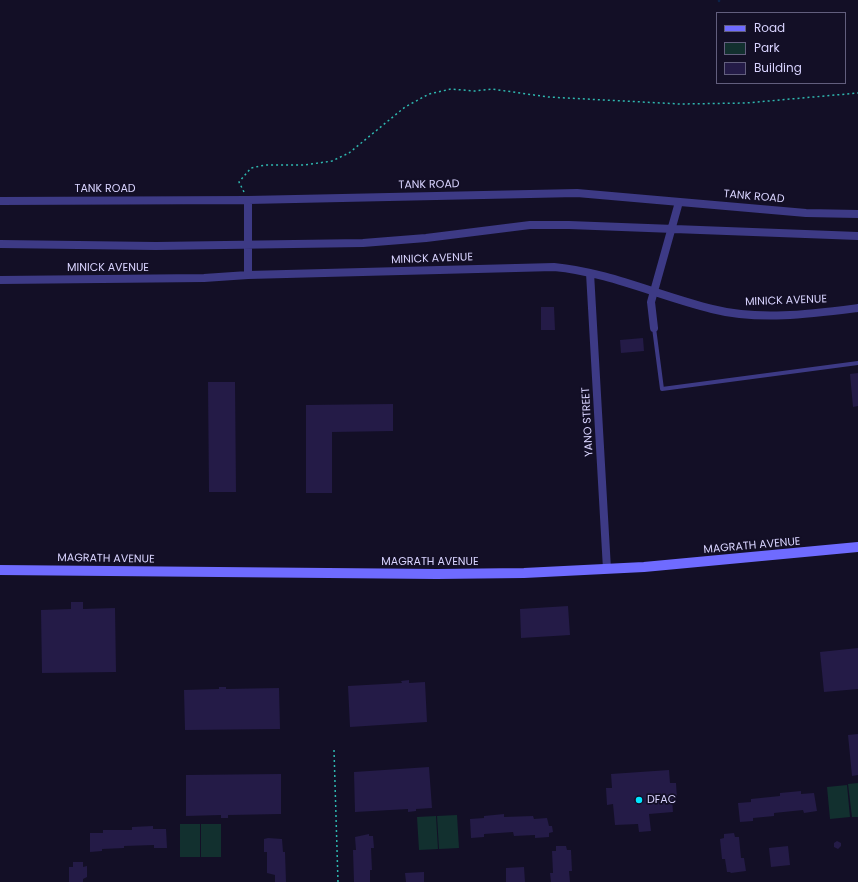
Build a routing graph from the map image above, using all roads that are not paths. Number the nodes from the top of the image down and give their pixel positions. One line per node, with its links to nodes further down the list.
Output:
1 (248, 200): 2 (street, TANK ROAD); 3 (street, TANK ROAD); 8 (street)
2 (0, 201)
3 (679, 202): 4 (street, TANK ROAD); 5 (street)
4 (858, 214)
5 (671, 229): 6 (street); 8 (street); 12 (street)
6 (858, 236)
7 (0, 244): 8 (street)
8 (249, 244): 10 (street)
9 (590, 273): 10 (street, MINICK AVENUE); 12 (street, MINICK AVENUE); 17 (street, YANO STREET)
10 (248, 275): 11 (street, MINICK AVENUE)
11 (0, 280)
12 (654, 292): 13 (street, MINICK AVENUE); 14 (street)
13 (858, 308)
14 (654, 328): 15 (lane)
15 (858, 363)
16 (858, 547): 17 (main road, MAGRATH AVENUE)
17 (607, 569): 18 (main road, MAGRATH AVENUE)
18 (0, 570)

